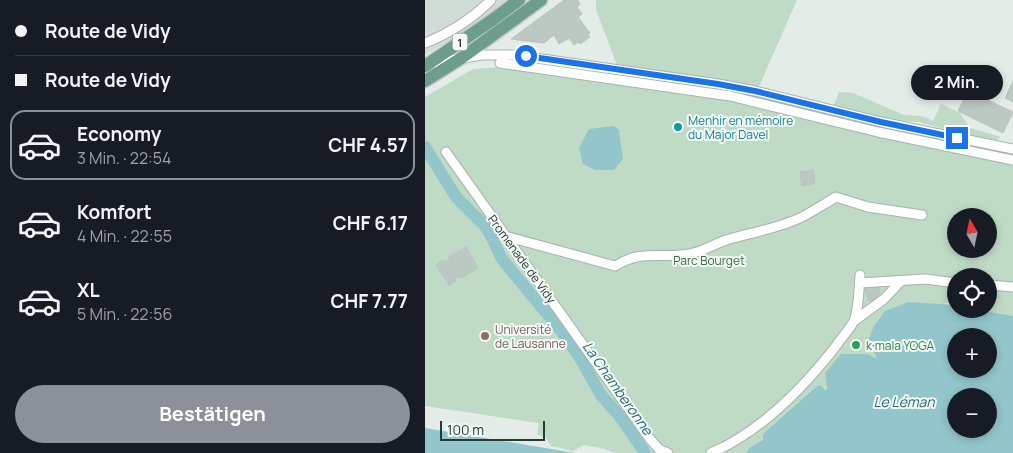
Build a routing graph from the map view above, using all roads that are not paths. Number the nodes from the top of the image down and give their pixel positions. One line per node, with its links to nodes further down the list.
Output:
1 (491, 0): 5 (street)
2 (519, 0): 8 (main road, 1)
3 (541, 0): 4 (main road, 1)
4 (486, 40): 6 (main road, 1); 7 (street)
5 (425, 43)
6 (463, 57): 7 (street); 8 (street); 9 (main road, 1)
7 (501, 58): 10 (street); 12 (street)
8 (427, 65)
9 (425, 81)
10 (1013, 149)
11 (446, 152): 14 (street, Promenade de Vidy)
12 (1013, 160)
13 (922, 215): 14 (street)
14 (505, 236): 20 (street, Promenade de Vidy)
15 (901, 282): 16 (street); 19 (street); 19 (street)
16 (947, 282)
17 (997, 286): 18 (street)
18 (1013, 288)
19 (854, 321): 21 (street)
20 (664, 451)
21 (711, 453)

